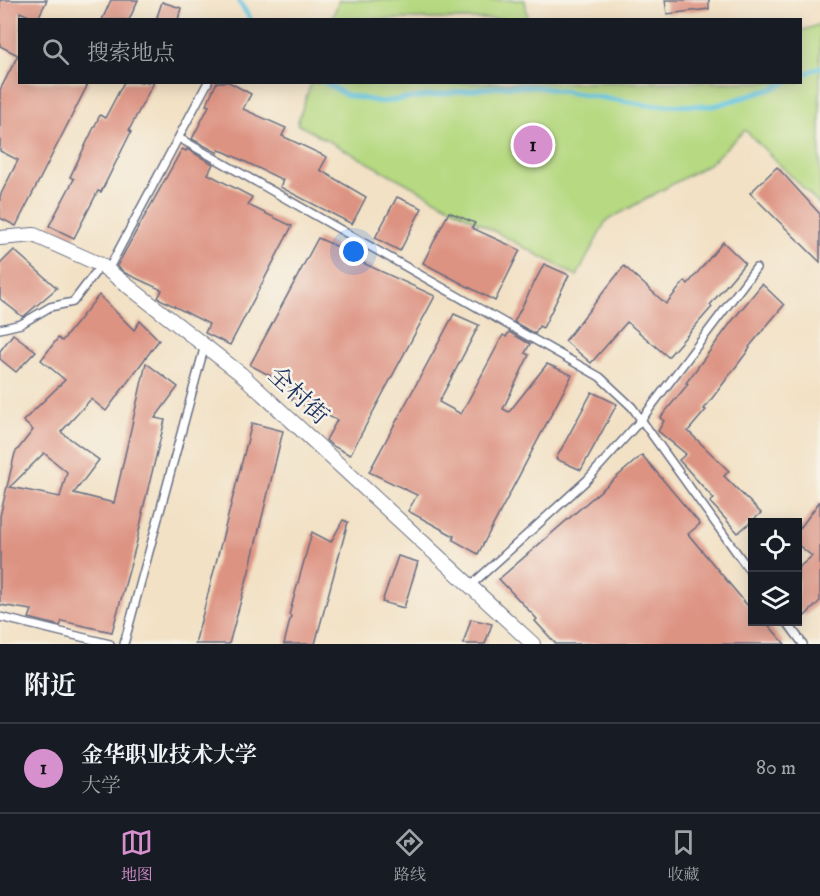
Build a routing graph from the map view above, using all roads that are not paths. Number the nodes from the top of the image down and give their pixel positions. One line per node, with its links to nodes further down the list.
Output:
1 (207, 84): 2 (lane)
2 (179, 138): 4 (lane); 8 (lane)
3 (0, 238): 4 (street, 全村街)
4 (104, 268): 6 (lane); 7 (street, 全村街)
5 (756, 268): 8 (lane)
6 (0, 329)
7 (205, 345): 10 (street, 全村街); 14 (lane)
8 (641, 420): 9 (lane); 10 (lane)
9 (752, 572)
10 (470, 586): 15 (street, 全村街)
11 (0, 617): 13 (lane)
12 (790, 626): 16 (lane)
13 (110, 644)
14 (124, 644)
15 (533, 644)
16 (803, 644)

